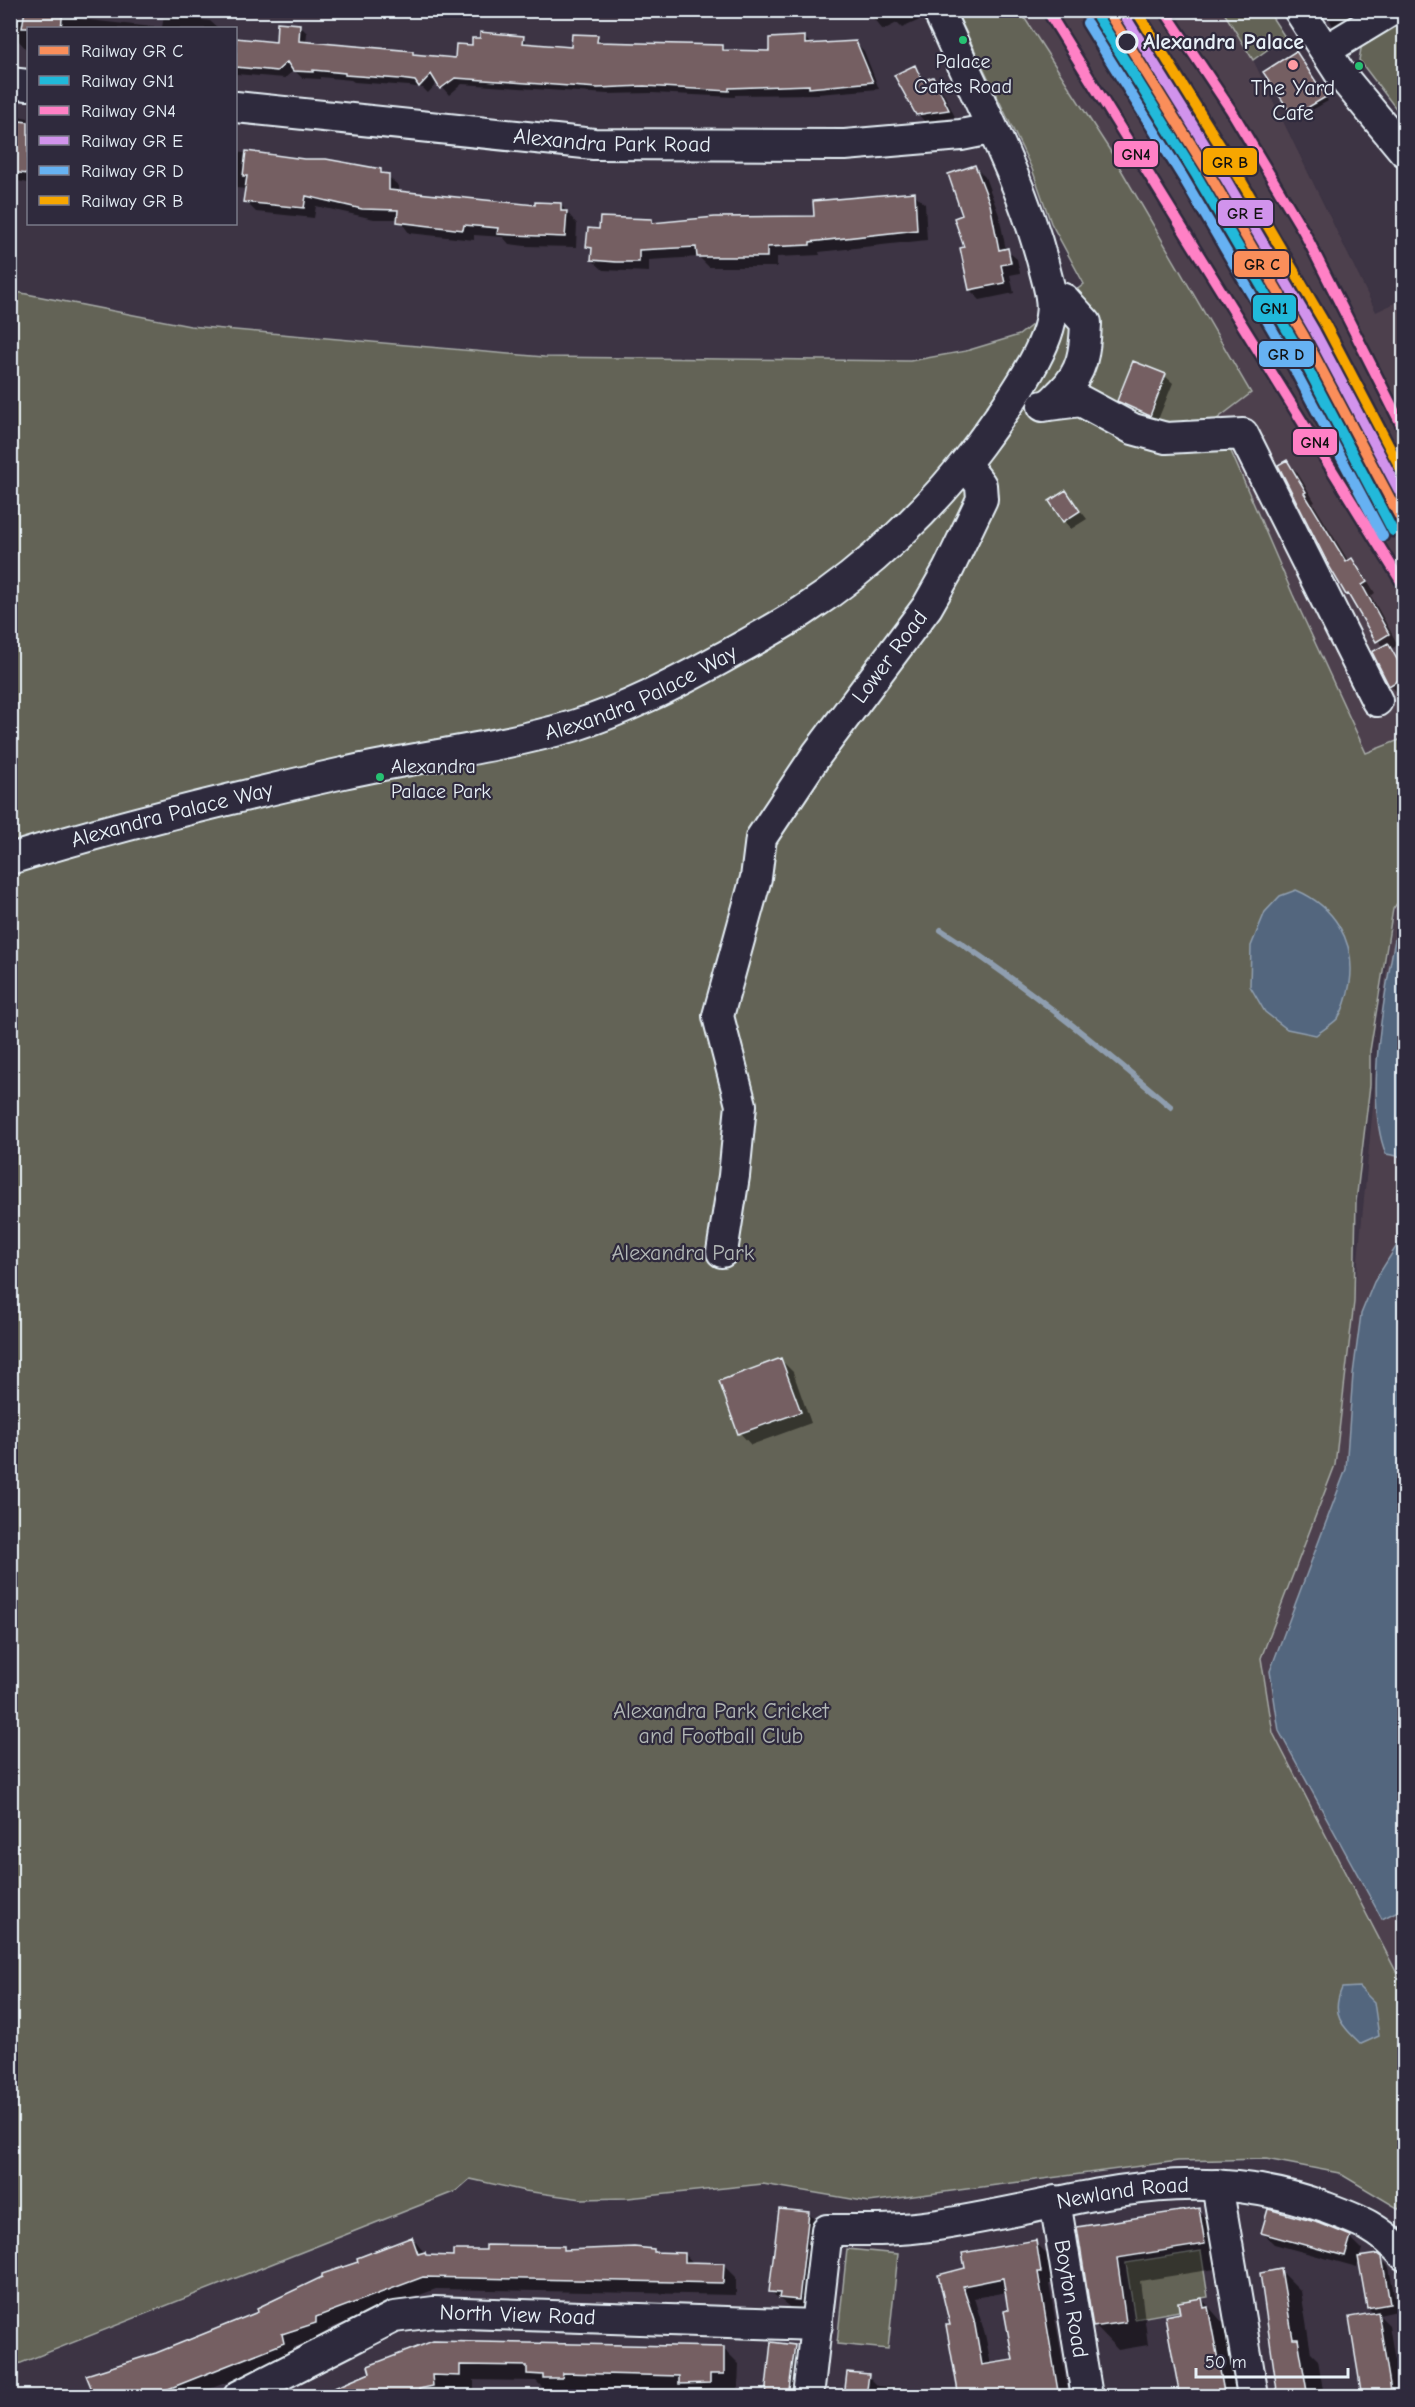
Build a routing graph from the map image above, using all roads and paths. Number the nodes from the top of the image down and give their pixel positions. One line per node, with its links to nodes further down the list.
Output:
1 (938, 10): 8 (street, Alexandra Palace Way)
2 (1299, 10): 4 (street)
3 (1392, 10): 4 (street)
4 (1326, 50): 9 (street)
5 (10, 83): 6 (street)
6 (27, 86)
7 (237, 107): 8 (street, Alexandra Park Road)
8 (991, 129): 10 (street, Alexandra Palace Way)
9 (1404, 152)
10 (1051, 295): 11 (street, Alexandra Palace Way); 12 (street)
11 (1012, 400): 12 (street); 13 (street, Alexandra Palace Way)
12 (1049, 405): 14 (street)
13 (964, 464): 15 (street, Alexandra Palace Way); 16 (street, Lower Road)
14 (1377, 701)
15 (10, 859)
16 (722, 1252)
17 (1218, 2185): 18 (street, Newland Road); 19 (street, Newland Road); 24 (street)
18 (1055, 2201): 20 (street, Newland Road); 23 (street, Boyton Road)
19 (1404, 2255)
20 (817, 2325): 21 (street, North View Road); 22 (street)
21 (239, 2397)
22 (808, 2397)
23 (1087, 2397)
24 (1254, 2397)

